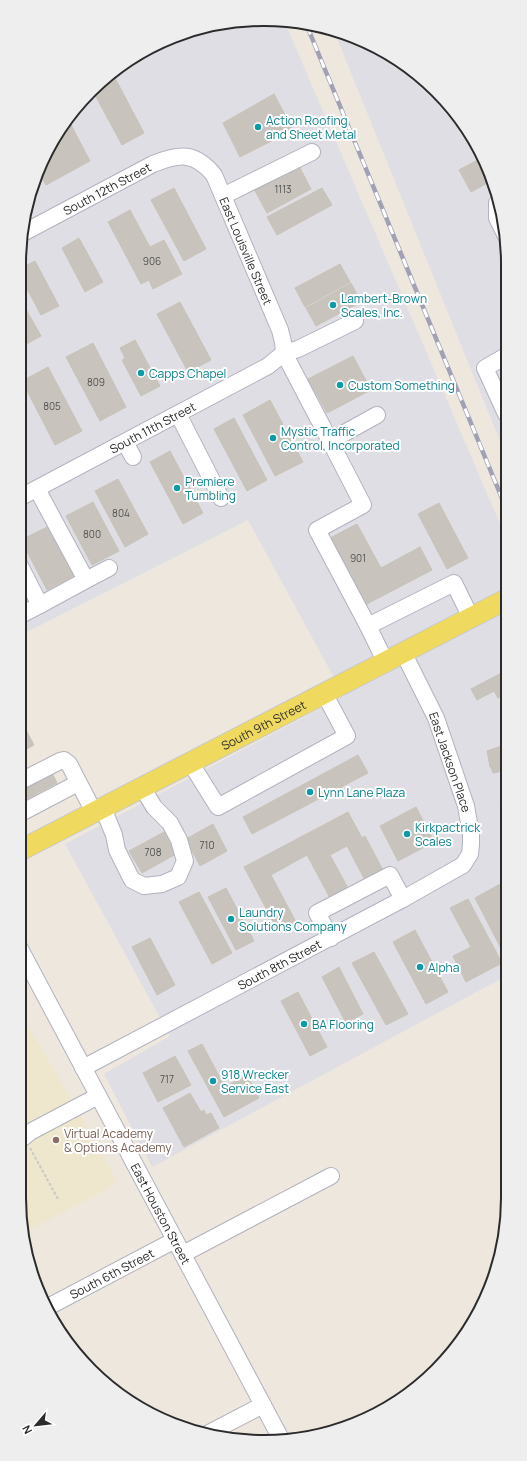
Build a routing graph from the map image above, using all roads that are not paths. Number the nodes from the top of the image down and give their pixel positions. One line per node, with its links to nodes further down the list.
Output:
1 (312, 152): 3 (street)
2 (194, 157): 3 (street, East Louisville Street); 4 (street, South 12th Street)
3 (223, 196): 6 (street, East Louisville Street)
4 (29, 230)
5 (355, 322): 6 (street)
6 (284, 353): 9 (street, South 11th Street); 11 (street, East Louisville Street)
7 (501, 359): 8 (street)
8 (501, 403)
9 (178, 414): 12 (street, South 11th Street); 16 (street)
10 (377, 415): 11 (street)
11 (330, 441): 24 (street, East Louisville Street)
12 (125, 442): 13 (street); 14 (street, South 11th Street)
13 (133, 456)
14 (37, 489): 15 (street, South 11th Street); 19 (street)
15 (26, 494)
16 (221, 498)
17 (109, 568): 19 (street)
18 (26, 578): 21 (street)
19 (86, 580): 21 (street)
20 (501, 602): 23 (main road, South 9th Street)
21 (40, 605): 22 (street)
22 (26, 612)
23 (471, 618): 24 (street); 25 (main road, South 9th Street)
24 (368, 626): 26 (street)
25 (403, 652): 26 (main road, South 9th Street); 35 (street, East Jackson Place)
26 (385, 661): 27 (main road, South 9th Street)
27 (324, 693): 28 (main road, South 9th Street); 28 (street)
28 (190, 762): 30 (main road, South 9th Street)
29 (78, 782): 31 (street); 32 (street); 33 (street)
30 (142, 787): 33 (main road, South 9th Street); 33 (street)
31 (26, 790)
32 (26, 791)
33 (98, 810): 34 (main road, South 9th Street)
34 (26, 847)
35 (470, 854): 36 (street, South 8th Street)
36 (403, 899): 37 (street, South 8th Street); 37 (street)
37 (331, 938): 39 (street, South 8th Street)
38 (26, 961): 39 (street, East Houston Street)
39 (83, 1068): 40 (street, East Houston Street)
40 (98, 1096): 41 (street); 43 (street, East Houston Street)
41 (27, 1134)
42 (331, 1176): 43 (street, South 6th Street)
43 (179, 1247): 44 (street, South 6th Street); 45 (street, East Houston Street)
44 (51, 1305)
45 (263, 1405): 46 (street); 47 (street, East Houston Street)
46 (215, 1430)
47 (278, 1434)

